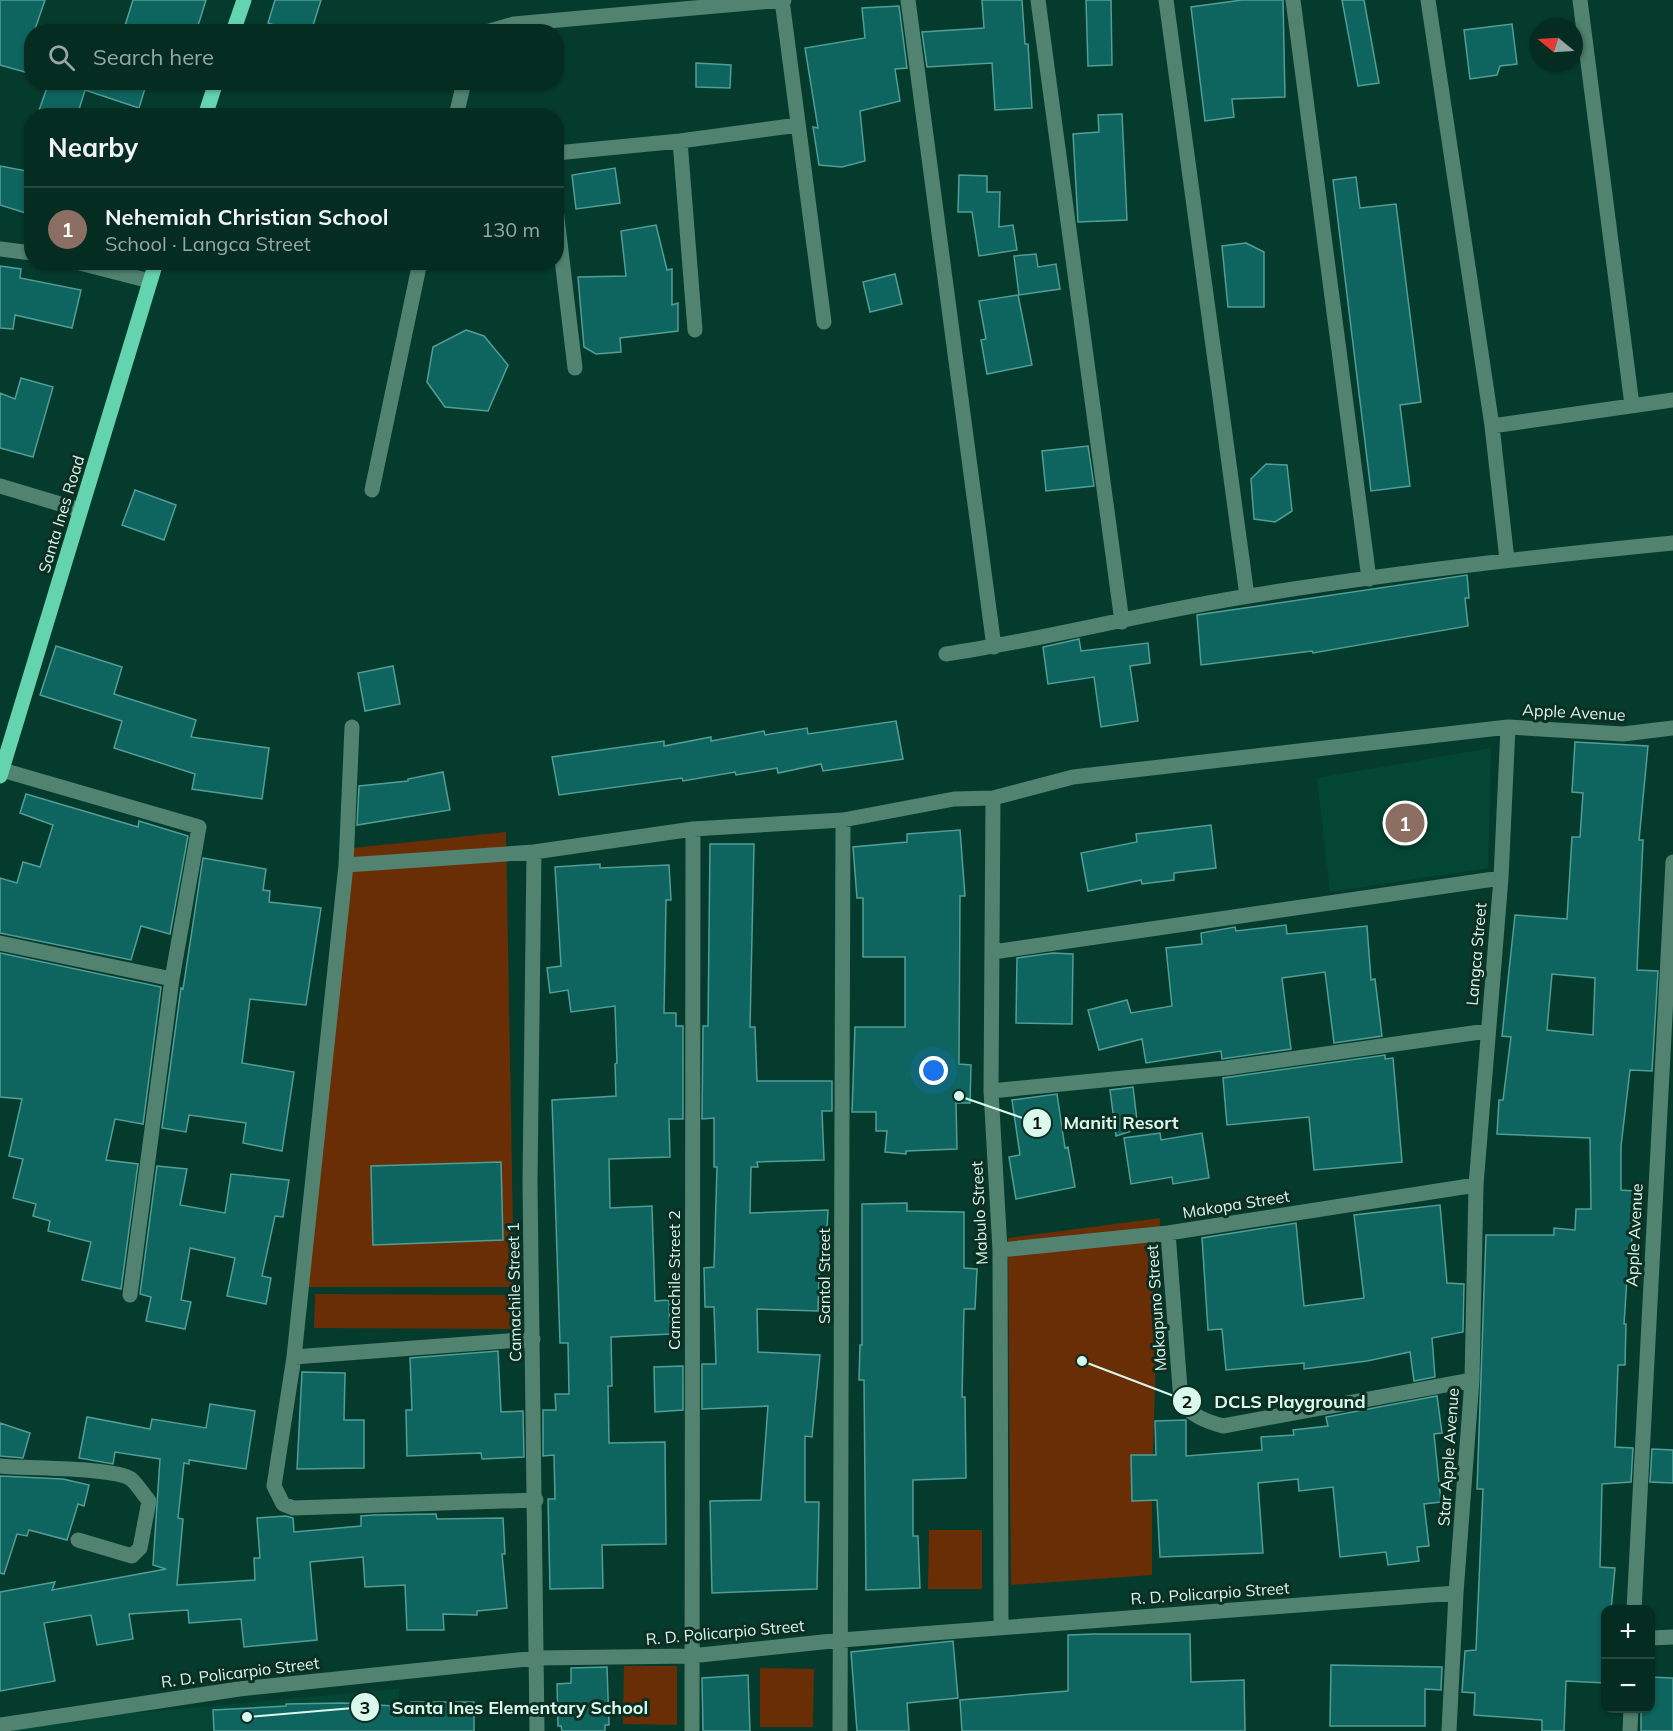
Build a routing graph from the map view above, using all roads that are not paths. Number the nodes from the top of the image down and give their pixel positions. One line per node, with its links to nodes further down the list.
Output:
1 (244, 0): 9 (main road)
2 (783, 0): 10 (street); 15 (street)
3 (908, 0): 39 (street)
4 (1038, 0): 38 (street)
5 (1166, 0): 37 (street)
6 (1293, 0): 36 (street)
7 (1428, 0): 30 (street)
8 (1580, 0): 29 (street)
9 (236, 24)
10 (514, 24)
11 (213, 90): 13 (main road)
12 (462, 90): 14 (street)
13 (208, 108)
14 (458, 108)
15 (798, 125): 16 (street); 25 (street)
16 (680, 141): 17 (street); 26 (street)
17 (564, 152)
18 (0, 249): 19 (street)
19 (24, 253)
20 (107, 270): 24 (street)
21 (153, 270): 24 (main road, Santa Ines Road)
22 (413, 270): 32 (street)
23 (563, 270): 27 (street)
24 (150, 281): 33 (main road, Santa Ines Road)
25 (824, 322)
26 (695, 330)
27 (575, 368)
28 (1673, 400): 29 (street)
29 (1632, 405): 30 (street)
30 (1492, 426): 35 (street)
31 (0, 486): 33 (street)
32 (372, 490)
33 (80, 510): 44 (main road, Santa Ines Road)
34 (1673, 543): 35 (street)
35 (1507, 560): 36 (street)
36 (1369, 579): 37 (street)
37 (1247, 596): 38 (street)
38 (1122, 622): 39 (street)
39 (994, 647): 40 (street)
40 (946, 654)
41 (352, 727): 50 (street)
42 (1508, 727): 43 (street, Apple Avenue); 45 (street, Apple Avenue); 51 (street, Langca Street)
43 (1673, 728)
44 (1, 773): 54 (street)
45 (993, 798): 46 (street, Apple Avenue); 53 (street, Mabulo Street)
46 (843, 820): 47 (street, Apple Avenue); 72 (street, Santol Street)
47 (693, 829): 48 (street, Apple Avenue); 73 (street, Camachile Street 2)
48 (534, 852): 50 (street, Apple Avenue); 61 (street, Camachile Street 1)
49 (1673, 862): 68 (street, Apple Avenue)
50 (346, 865): 62 (street)
51 (1501, 878): 53 (street); 55 (street, Langca Street)
52 (0, 943): 54 (street)
53 (993, 952): 56 (street, Mabulo Street)
54 (172, 979): 60 (street)
55 (1487, 1031): 56 (street); 57 (street, Langca Street)
56 (991, 1091): 59 (street, Mabulo Street)
57 (1476, 1185): 58 (street, Makopa Street); 63 (street, Star Apple Avenue)
58 (1168, 1233): 59 (street, Makopa Street); 63 (street, Makapuno Street)
59 (1000, 1250): 69 (street, Mabulo Street)
60 (130, 1295)
61 (533, 1340): 62 (street); 65 (street, Camachile Street 1)
62 (294, 1357): 65 (street)
63 (1472, 1380): 67 (street, Star Apple Avenue)
64 (0, 1466): 66 (street)
65 (536, 1500): 74 (street, Camachile Street 1)
66 (78, 1540)
67 (1456, 1593): 69 (street, R. D. Policarpio Street); 80 (street, Star Apple Avenue)
68 (1634, 1605)
69 (1001, 1627): 72 (street, R. D. Policarpio Street)
70 (1673, 1637): 71 (street)
71 (1655, 1638)
72 (841, 1640): 73 (street, R. D. Policarpio Street); 79 (street, Santol Street)
73 (691, 1656): 74 (street, R. D. Policarpio Street); 78 (street, Camachile Street 2)
74 (537, 1658): 76 (street, R. D. Policarpio Street); 77 (street, Camachile Street 1)
75 (1631, 1713): 81 (street)
76 (0, 1725)
77 (537, 1731)
78 (692, 1731)
79 (840, 1731)
80 (1449, 1731)
81 (1630, 1731)

